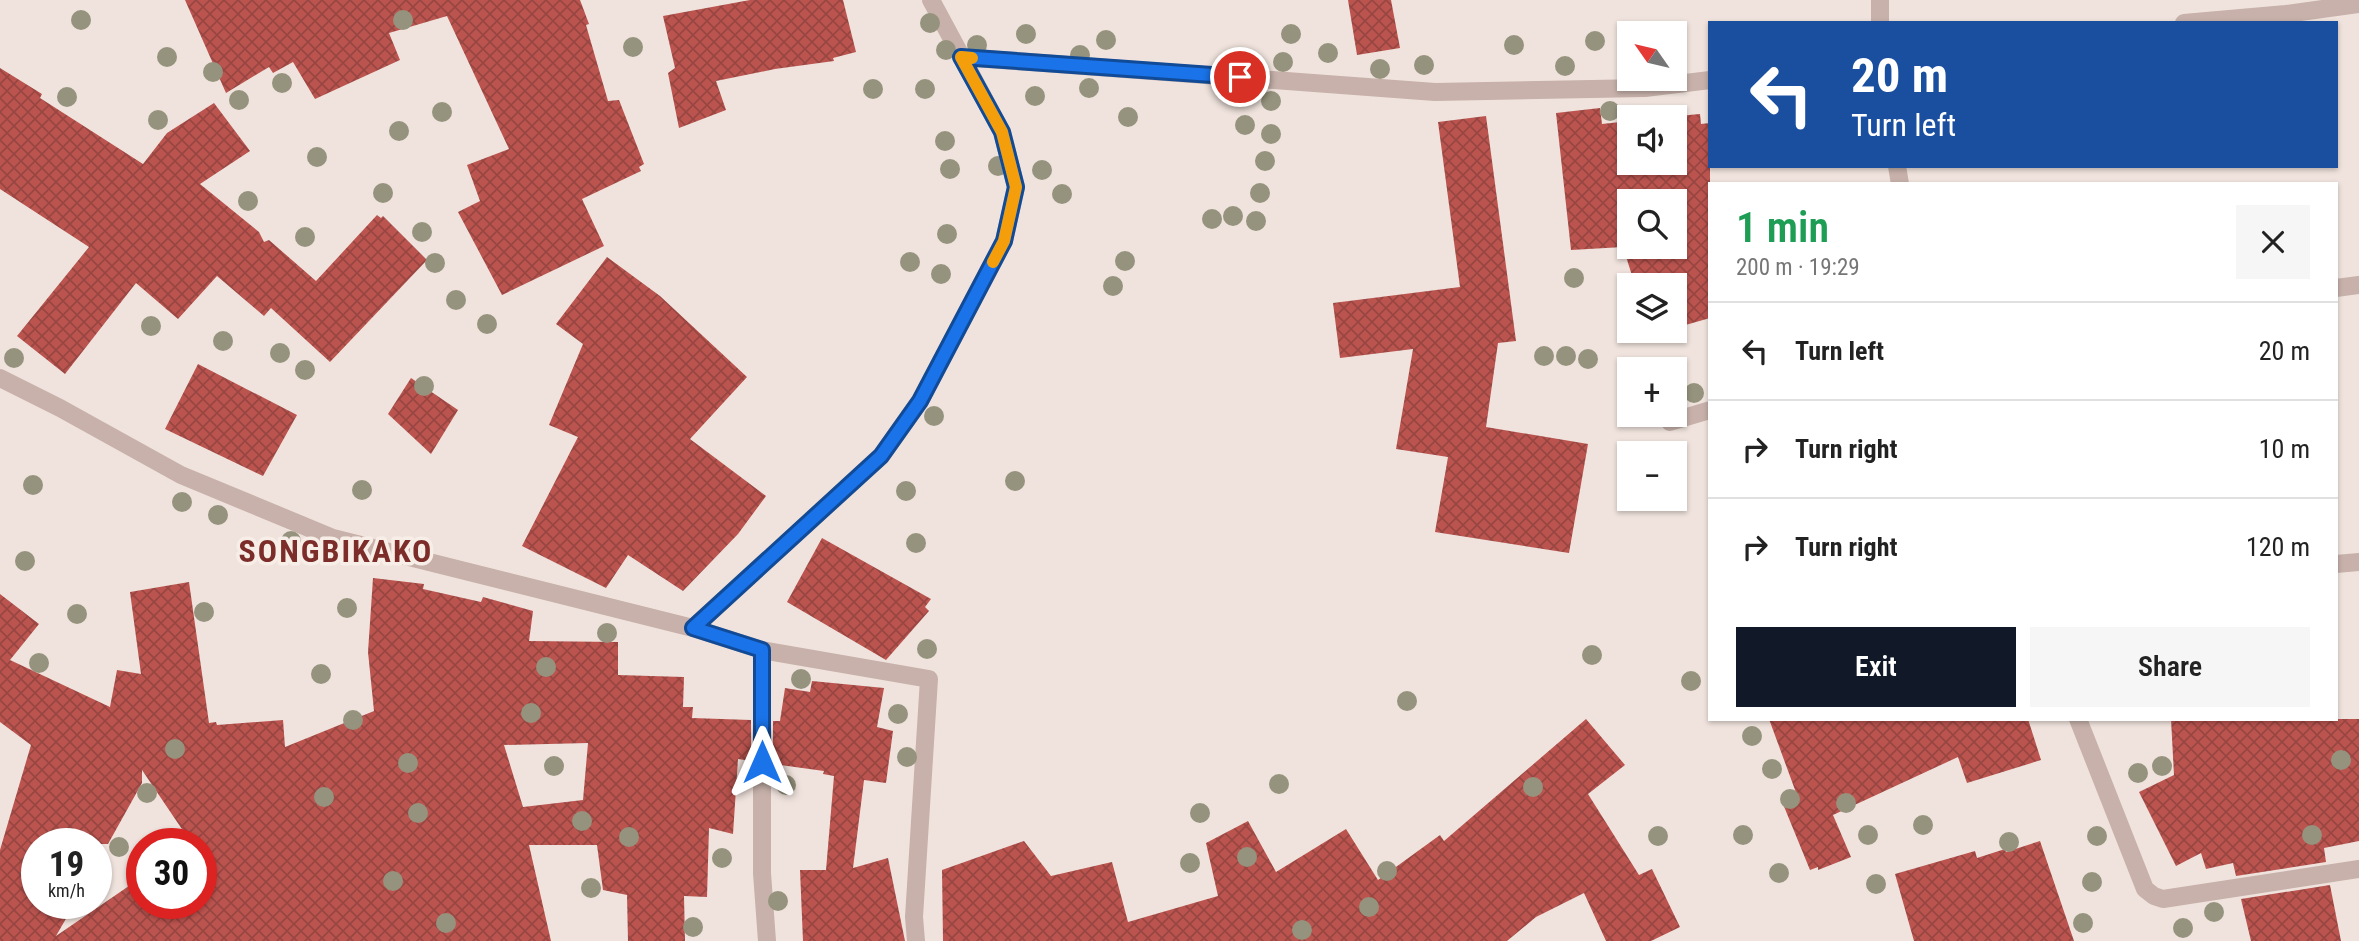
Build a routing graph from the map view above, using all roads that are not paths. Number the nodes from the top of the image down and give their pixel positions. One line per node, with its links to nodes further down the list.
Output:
1 (931, 0): 6 (street)
2 (1880, 0): 4 (street)
3 (2359, 4): 5 (street)
4 (1880, 21)
5 (2207, 21)
6 (961, 57): 7 (street); 15 (street)
7 (1708, 80)
8 (2359, 285): 9 (street)
9 (2338, 288)
10 (0, 378): 15 (street)
11 (1708, 411): 12 (street)
12 (1687, 417)
13 (2359, 562): 14 (street)
14 (2338, 565)
15 (693, 628): 16 (street)
16 (762, 650): 19 (street); 20 (street)
17 (2079, 721): 18 (street)
18 (2359, 869)
19 (767, 941)
20 (916, 941)

